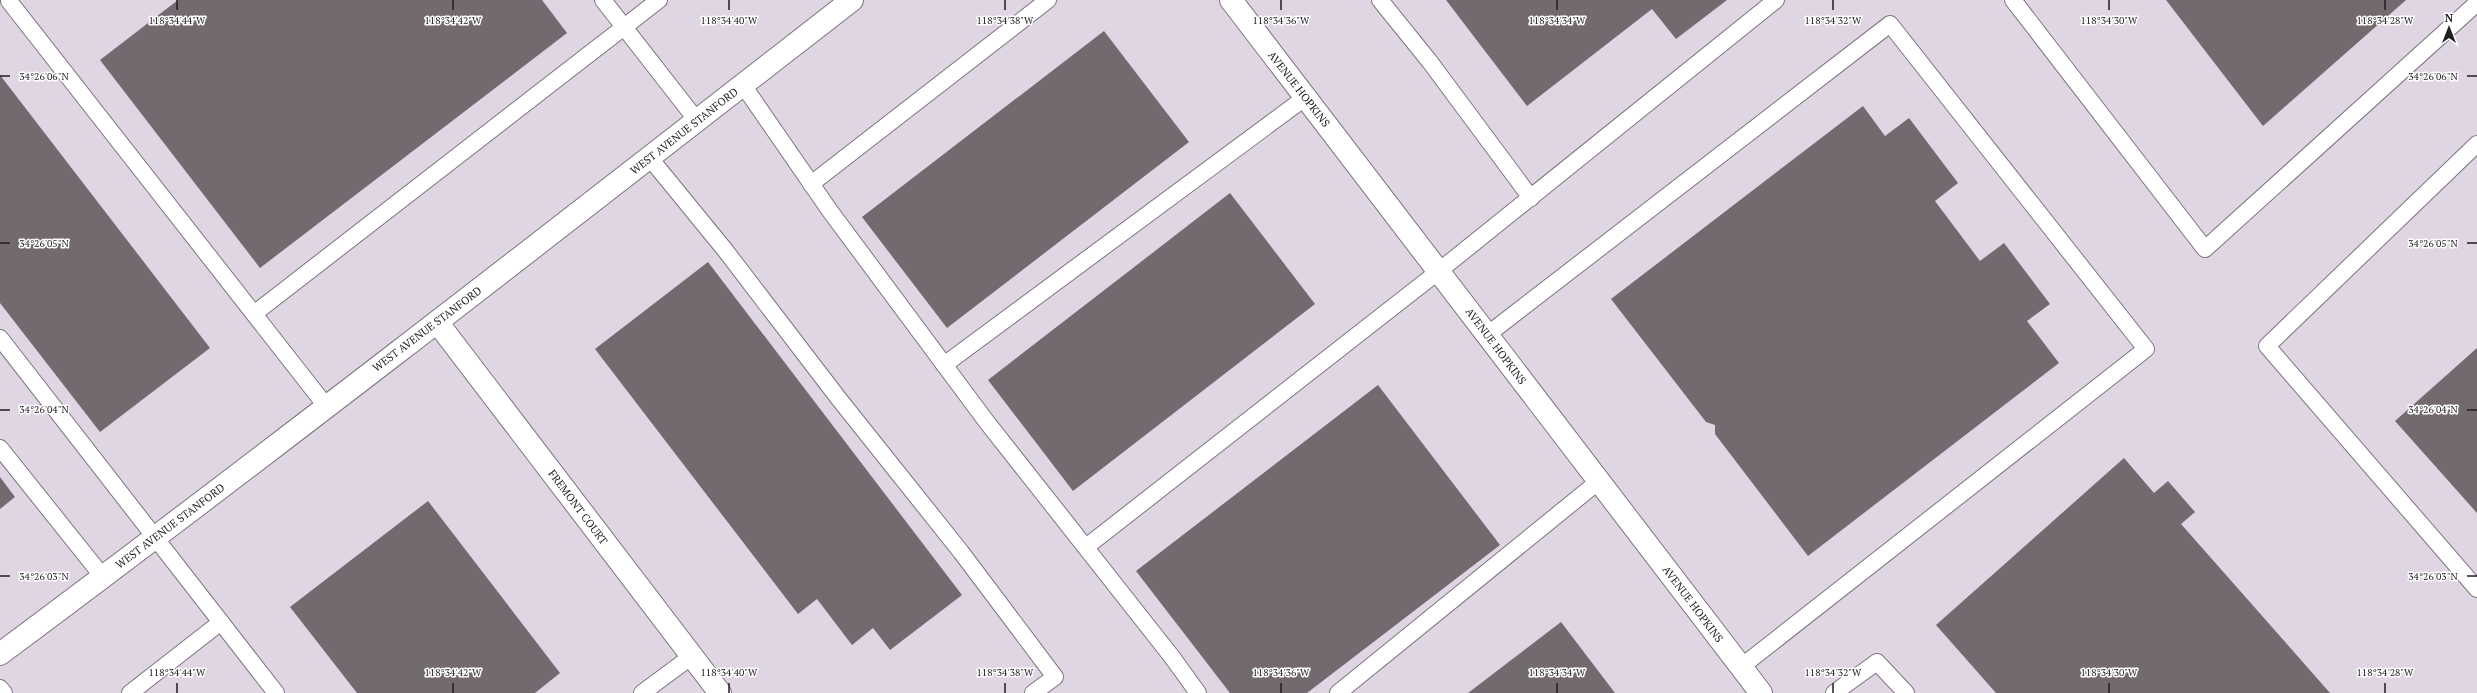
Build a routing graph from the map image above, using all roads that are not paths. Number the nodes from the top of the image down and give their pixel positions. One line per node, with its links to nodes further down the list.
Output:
1 (603, 0): 11 (lane)
2 (659, 0): 11 (lane)
3 (852, 0): 12 (street, WEST AVENUE STANFORD)
4 (1048, 0): 17 (lane)
5 (1231, 0): 13 (street, AVENUE HOPKINS)
6 (1380, 0): 18 (lane)
7 (1776, 0): 18 (lane)
8 (2013, 0): 10 (lane)
9 (7, 3): 20 (lane)
10 (2477, 3)
11 (625, 28): 14 (lane); 20 (lane)
12 (743, 85): 14 (street, WEST AVENUE STANFORD); 17 (lane)
13 (1306, 98): 19 (street, AVENUE HOPKINS); 24 (lane)
14 (698, 122): 16 (street, WEST AVENUE STANFORD)
15 (2477, 144): 31 (lane)
16 (649, 157): 21 (street, WEST AVENUE STANFORD); 42 (lane)
17 (811, 184): 24 (lane)
18 (1531, 198): 19 (lane)
19 (1439, 271): 22 (street, AVENUE HOPKINS); 29 (lane)
20 (255, 313): 25 (lane)
21 (437, 322): 25 (street, WEST AVENUE STANFORD); 34 (street, FREMONT COURT)
22 (1488, 335): 27 (street, AVENUE HOPKINS); 35 (lane)
23 (0, 338): 28 (lane)
24 (944, 365): 29 (lane)
25 (326, 406): 28 (street, WEST AVENUE STANFORD)
26 (0, 448): 30 (lane)
27 (1599, 481): 35 (street, AVENUE HOPKINS); 44 (lane)
28 (156, 538): 30 (street, WEST AVENUE STANFORD); 32 (lane)
29 (1086, 547): 43 (lane)
30 (103, 577): 33 (street, WEST AVENUE STANFORD)
31 (2477, 589)
32 (221, 622): 38 (lane); 39 (lane)
33 (0, 654)
34 (692, 656): 40 (lane); 41 (street, FREMONT COURT)
35 (1741, 667): 45 (street, AVENUE HOPKINS)
36 (0, 688): 37 (lane)
37 (4, 693)
38 (130, 693)
39 (276, 693)
40 (642, 693)
41 (720, 693)
42 (1033, 693)
43 (1198, 693)
44 (1338, 693)
45 (1761, 693)
46 (1834, 693): 47 (lane)
47 (1906, 693)

